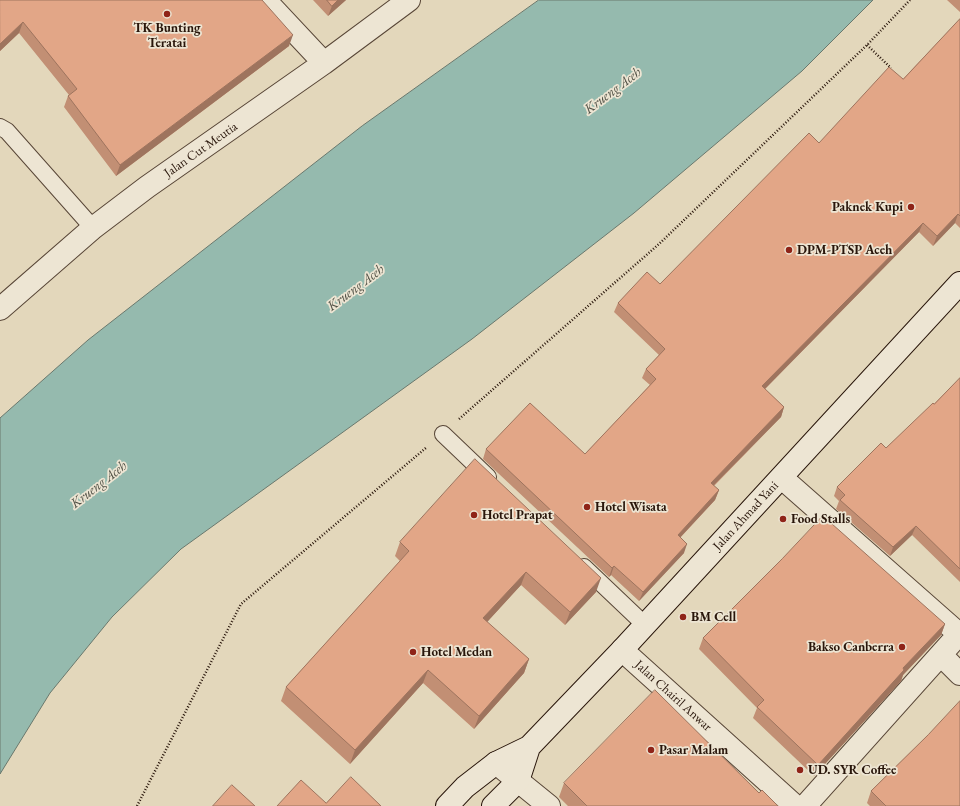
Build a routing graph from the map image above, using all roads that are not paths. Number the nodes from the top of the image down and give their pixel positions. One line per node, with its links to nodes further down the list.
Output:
1 (265, 0): 3 (street)
2 (409, 0): 3 (street, Jalan Cut Meutia)
3 (324, 63): 5 (street, Jalan Cut Meutia)
4 (0, 127): 5 (lane)
5 (93, 228): 7 (street, Jalan Cut Meutia)
6 (960, 282): 9 (street, Jalan Ahmad Yani)
7 (1, 307)
8 (443, 434): 10 (lane)
9 (782, 478): 12 (street, Jalan Ahmad Yani); 13 (street)
10 (500, 488)
11 (576, 559): 12 (lane)
12 (645, 625): 14 (street, Jalan Ahmad Yani)
13 (960, 634): 15 (street)
14 (622, 650): 17 (street, Jalan Ahmad Yani); 23 (street, Jalan Chairil Anwar)
15 (941, 655): 16 (street); 24 (street)
16 (960, 674)
17 (530, 747): 18 (street, Jalan Ahmad Yani); 19 (street, Jalan Ahmad Yani)
18 (496, 763): 19 (street); 20 (street, Jalan Ahmad Yani)
19 (518, 781): 21 (street, Jalan Ahmad Yani); 22 (street)
20 (447, 806)
21 (493, 806)
22 (549, 806)
23 (795, 806)
24 (805, 806)

